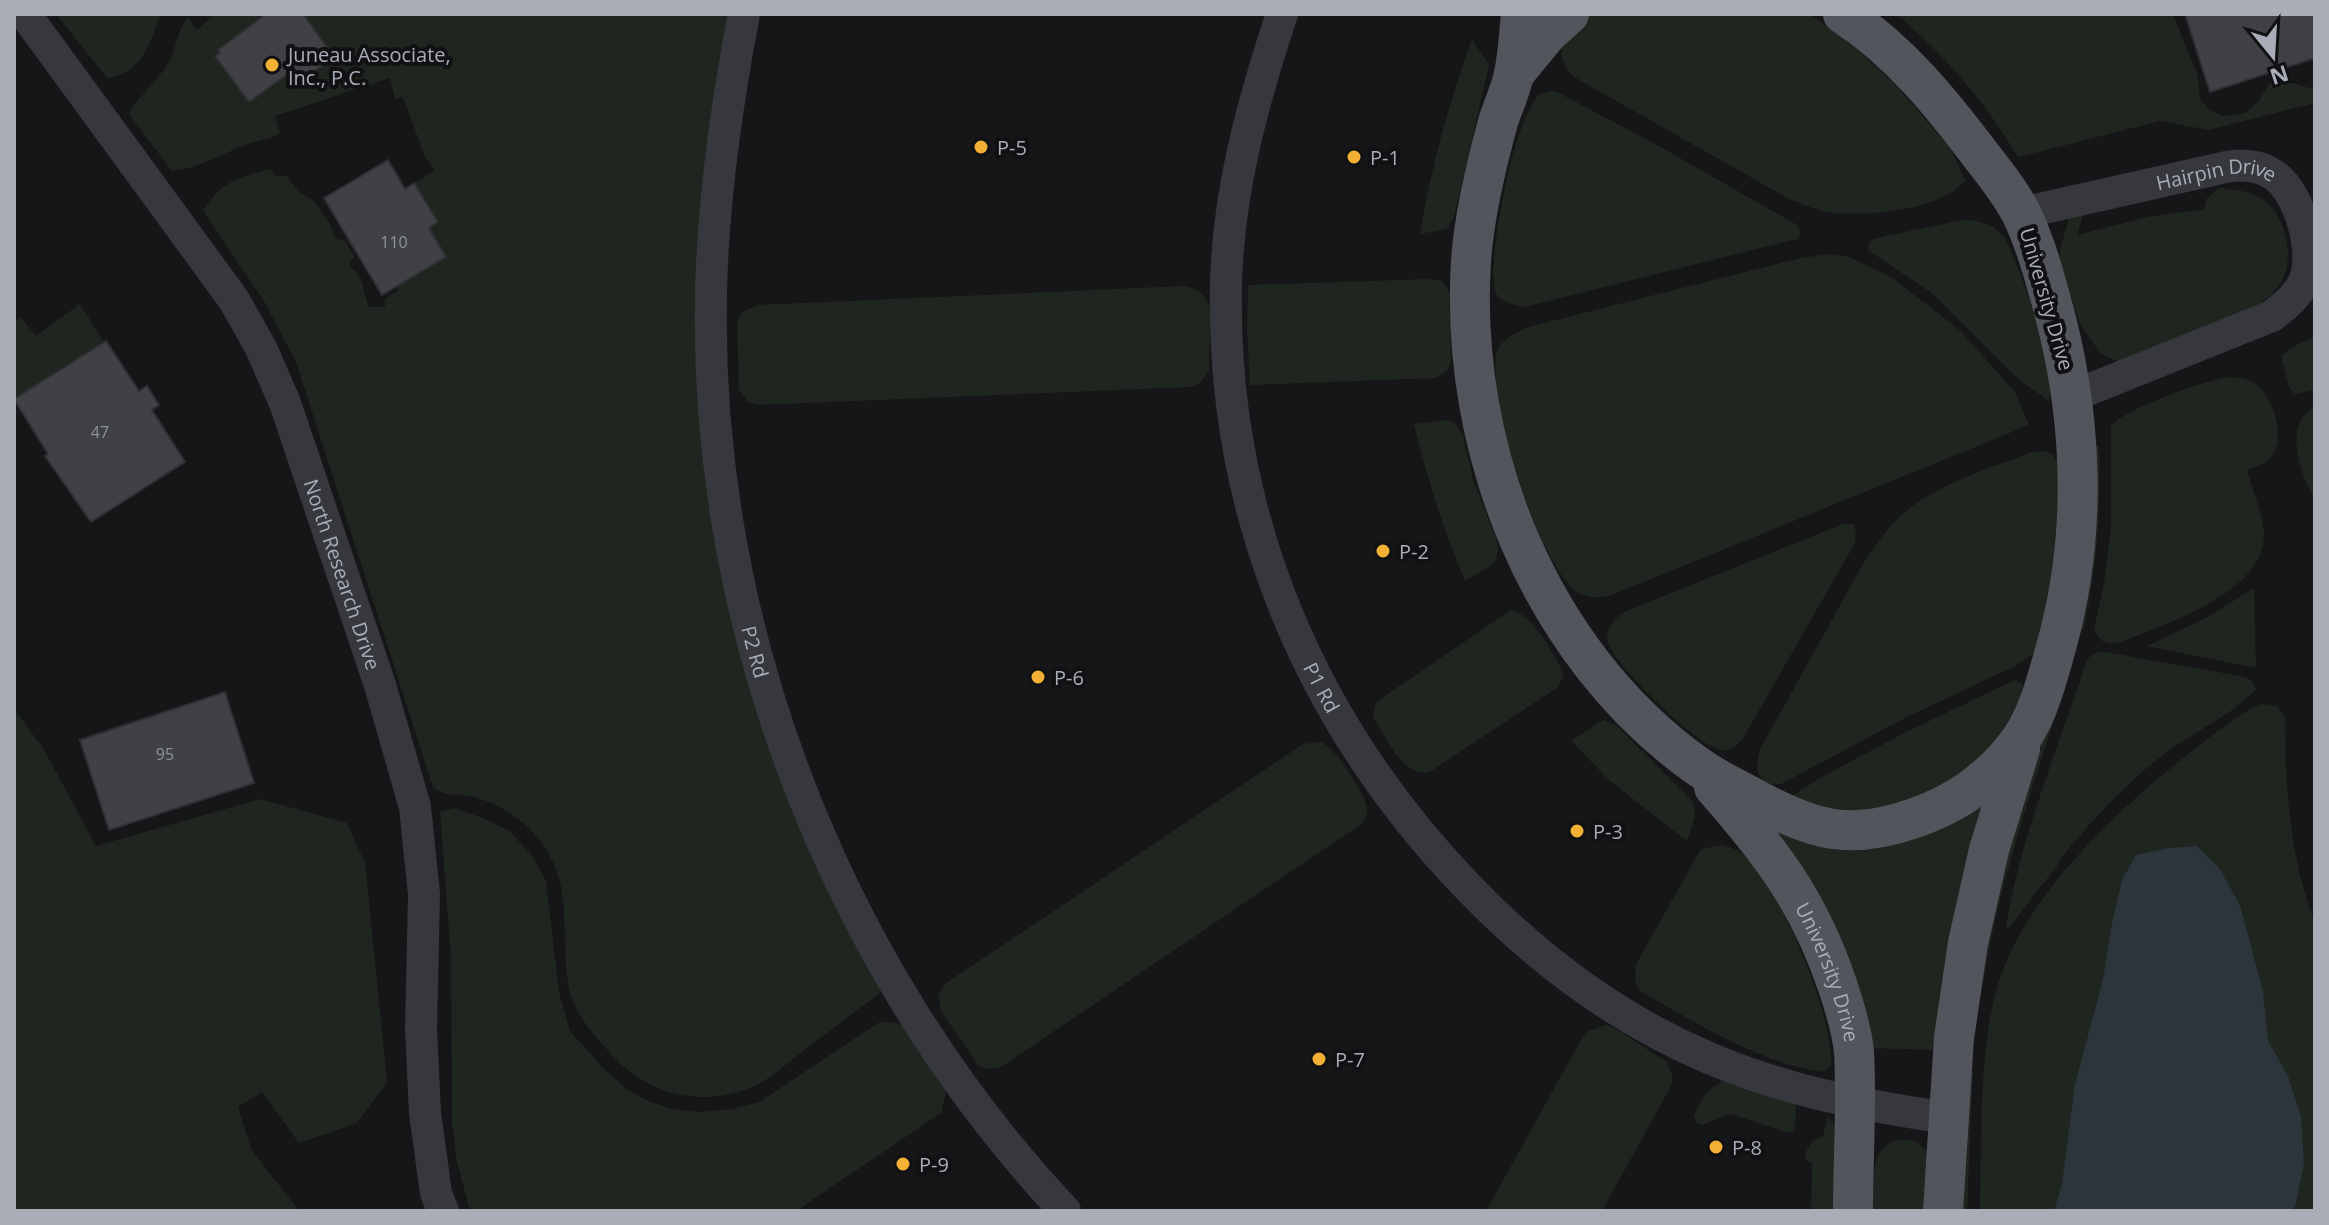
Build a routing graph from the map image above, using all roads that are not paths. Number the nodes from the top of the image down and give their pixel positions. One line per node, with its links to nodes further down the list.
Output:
1 (25, 14): 14 (street, North Research Drive)
2 (744, 14): 15 (street, P2 Rd)
3 (1282, 14): 12 (street, P1 Rd)
4 (1521, 14): 7 (main road, University Drive)
5 (1569, 14): 7 (main road, University Drive)
6 (1843, 14): 8 (main road, University Drive)
7 (1514, 74): 11 (main road, University Drive)
8 (2021, 213): 9 (main road, University Drive); 9 (street, Hairpin Drive)
9 (2073, 396): 10 (main road, University Drive)
10 (2022, 741): 11 (main road, University Drive); 13 (main road, University Drive)
11 (1699, 768): 12 (main road, University Drive)
12 (1854, 1104): 13 (street, P1 Rd); 16 (main road, University Drive)
13 (1948, 1118): 17 (main road, University Drive)
14 (443, 1211)
15 (1065, 1211)
16 (1853, 1211)
17 (1943, 1211)

